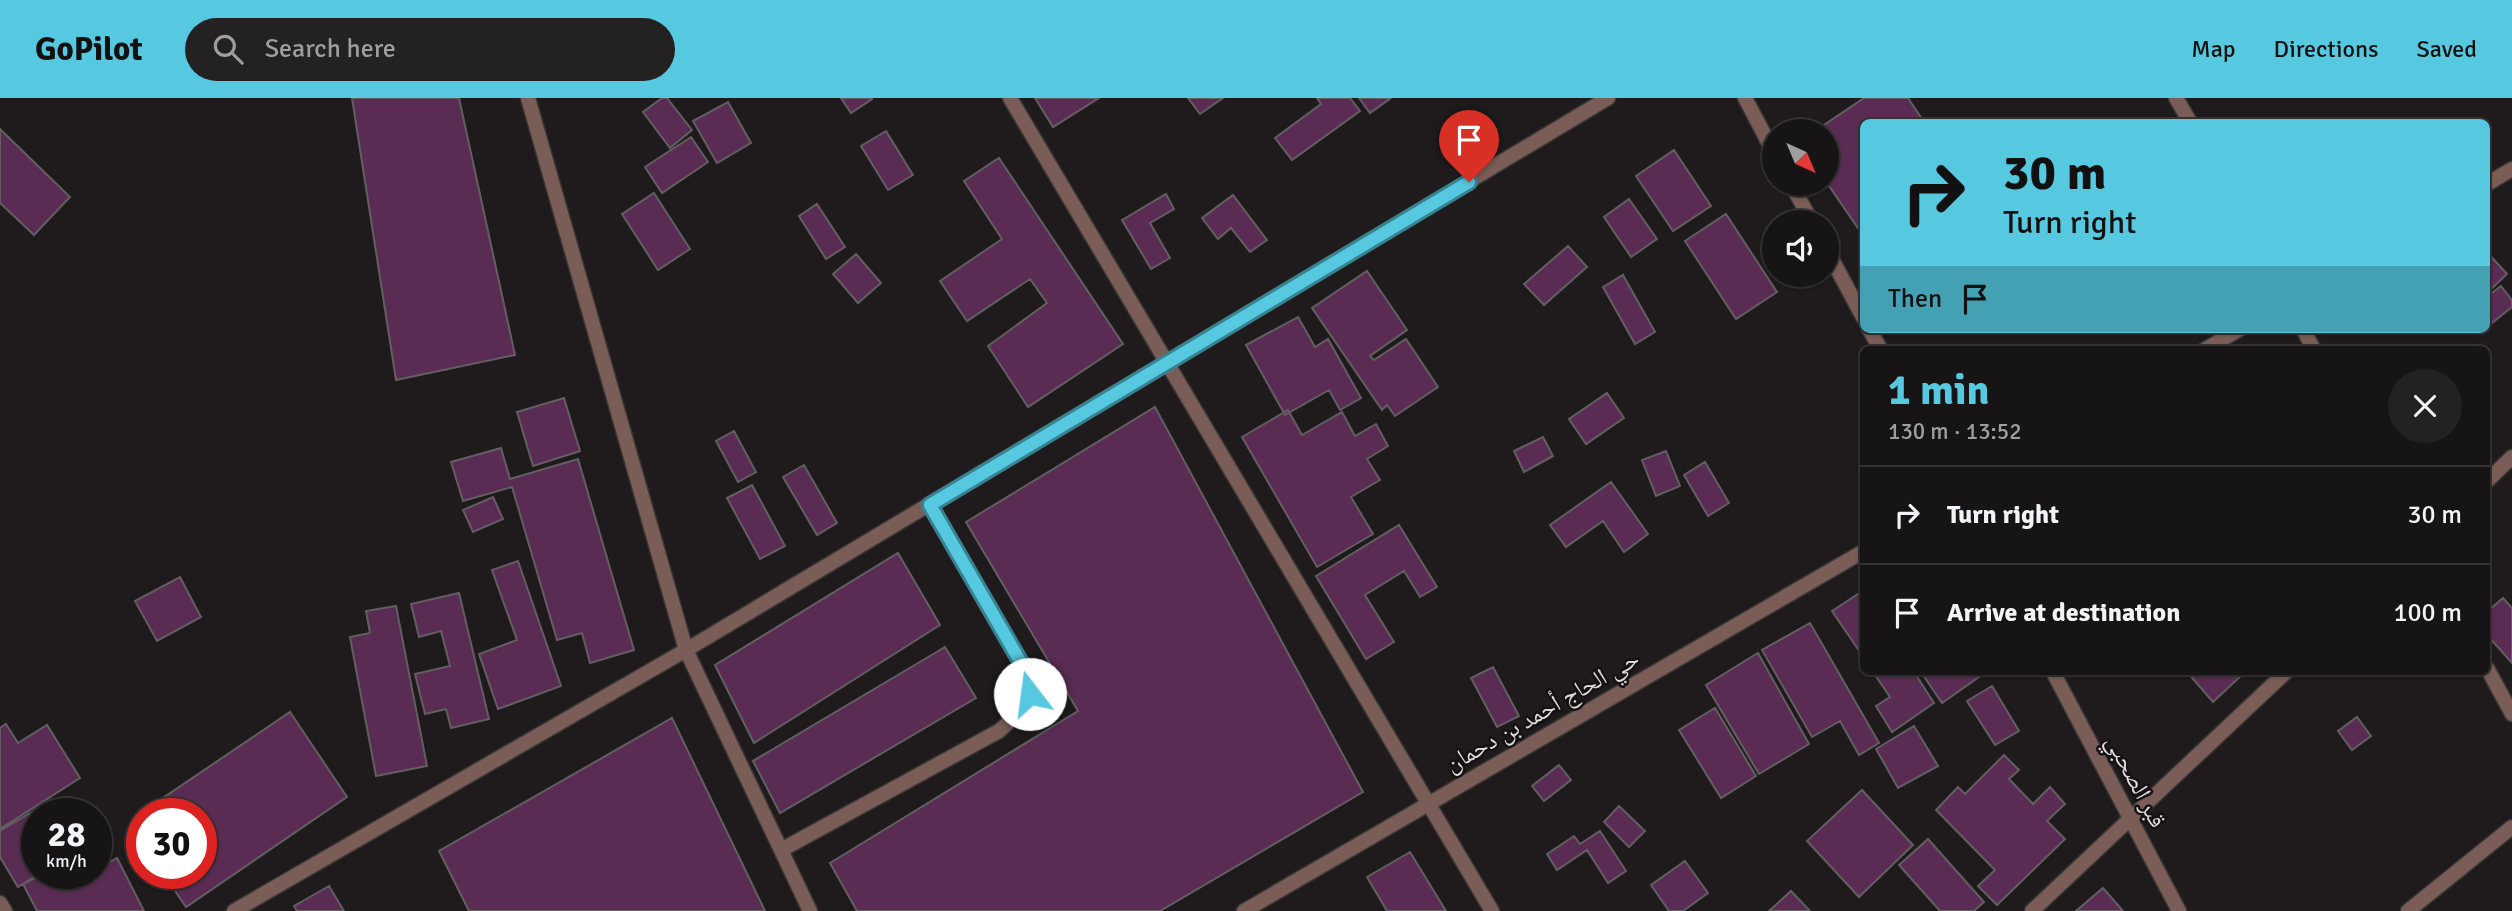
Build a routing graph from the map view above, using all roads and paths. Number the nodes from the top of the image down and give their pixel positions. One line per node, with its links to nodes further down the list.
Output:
1 (528, 98): 19 (street)
2 (1010, 98): 14 (street)
3 (1608, 98): 14 (street)
4 (1745, 98): 7 (street)
5 (2176, 98): 6 (street)
6 (2188, 119)
7 (1762, 130)
8 (2512, 169): 9 (street)
9 (2490, 182)
10 (1839, 272): 11 (street)
11 (1860, 312)
12 (2233, 333): 13 (street)
13 (2211, 346)
14 (1167, 364): 17 (street); 24 (street)
15 (2512, 457): 16 (street)
16 (2490, 478)
17 (930, 505): 19 (street); 27 (street)
18 (1860, 553): 24 (street, حي الحاج أحمد بن دحمان)
19 (686, 650): 27 (street); 30 (street)
20 (2490, 674): 23 (street)
21 (2055, 675): 25 (street, قبر الصحبي)
22 (2283, 675): 25 (street)
23 (2512, 714)
24 (1430, 802): 32 (street, حي الحاج أحمد بن دحمان); 33 (street)
25 (2131, 819): 34 (street); 35 (street, قبر الصحبي)
26 (2512, 827): 36 (street)
27 (781, 850): 31 (street)
28 (0, 903): 29 (street)
29 (5, 911)
30 (234, 911)
31 (810, 911)
32 (1244, 911)
33 (1492, 911)
34 (2032, 911)
35 (2179, 911)
36 (2408, 911)

